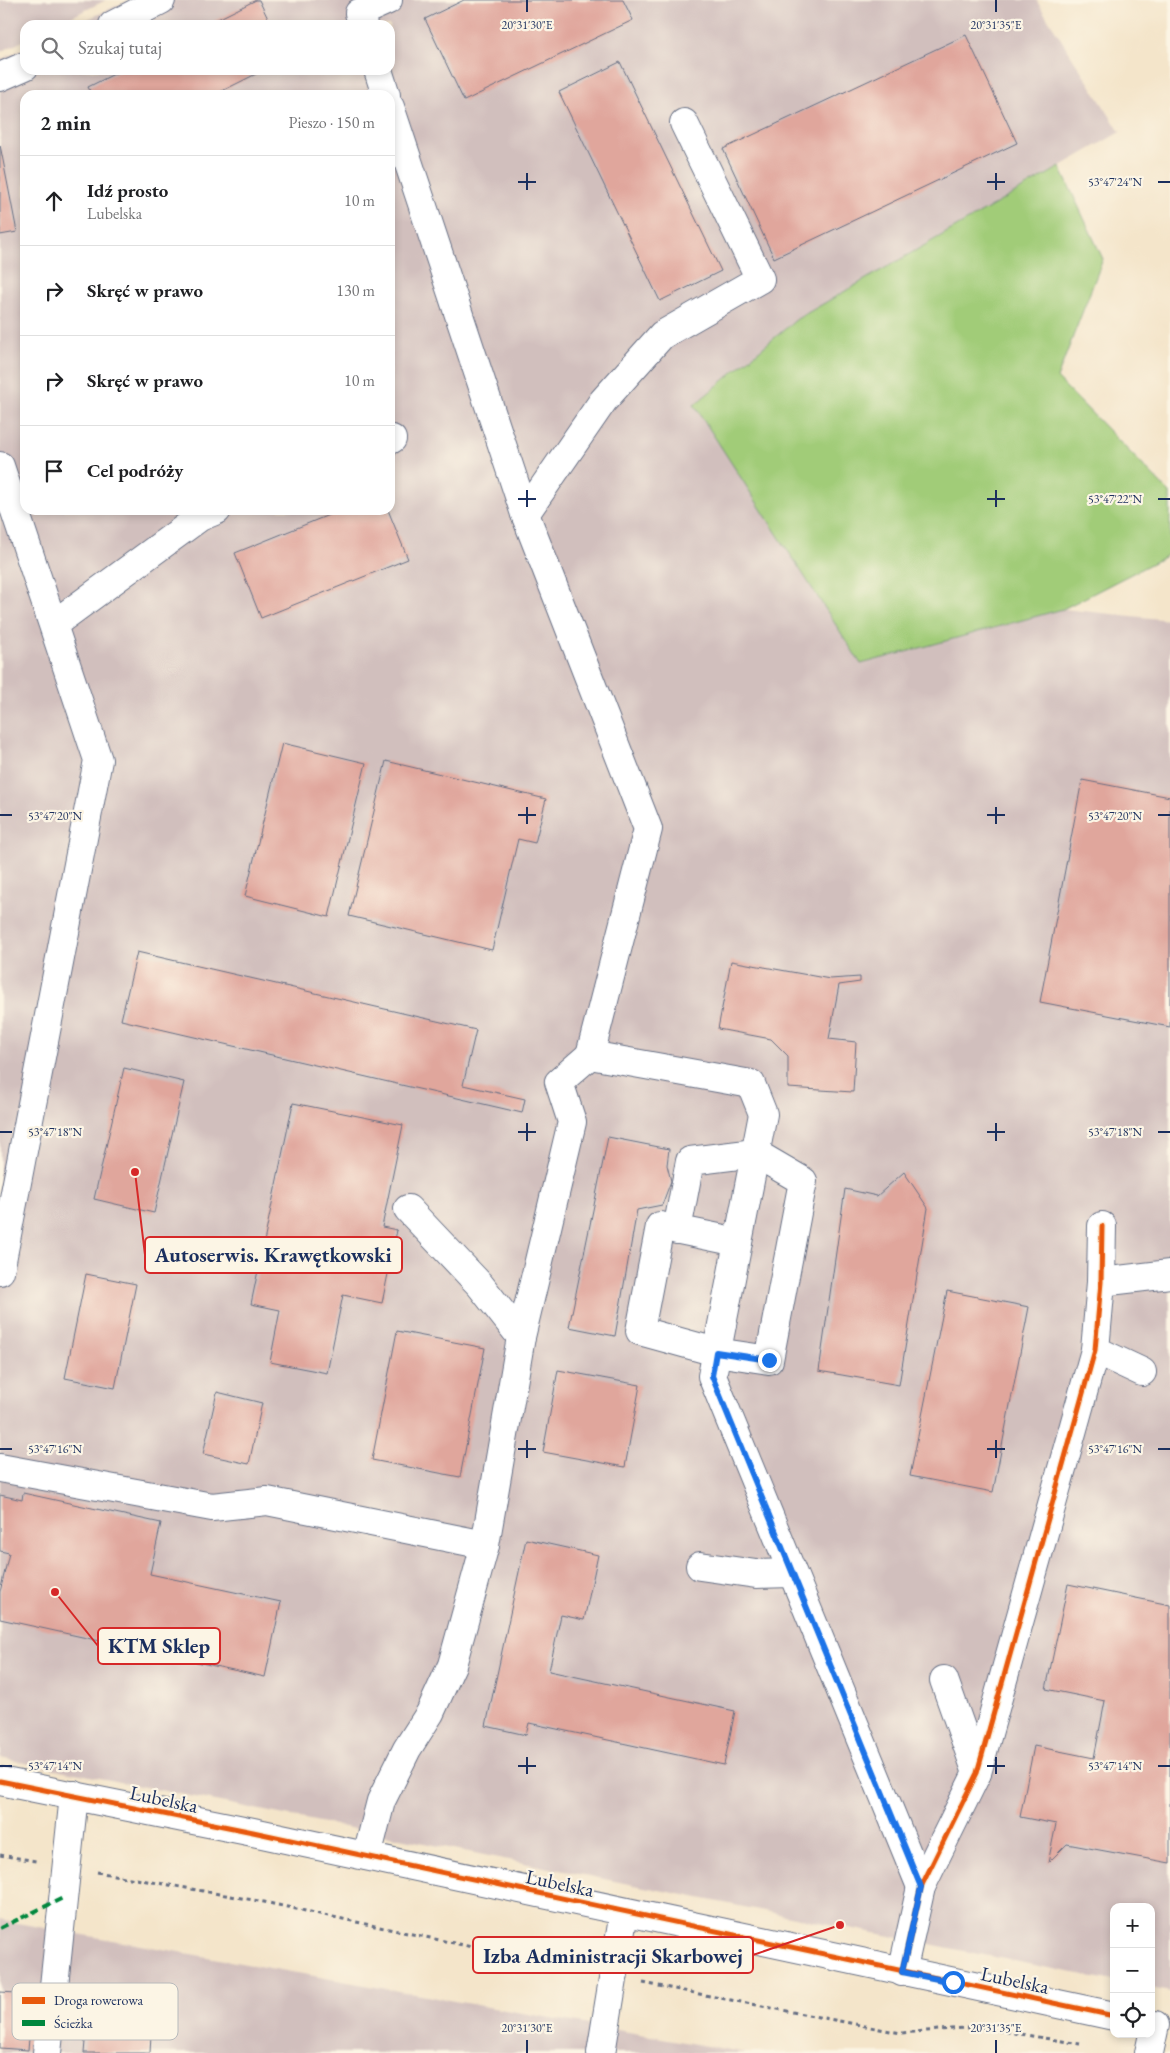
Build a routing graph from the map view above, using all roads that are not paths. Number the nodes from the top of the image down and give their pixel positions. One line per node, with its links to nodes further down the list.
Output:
1 (161, 0): 3 (street)
2 (388, 0): 4 (street)
3 (123, 20)
4 (361, 20)
5 (20, 68): 7 (street)
6 (380, 75): 8 (street)
7 (0, 77)
8 (384, 90)
9 (395, 122): 12 (street)
10 (684, 123): 12 (street)
11 (0, 466): 14 (street)
12 (524, 514): 15 (street)
13 (205, 515): 14 (street)
14 (54, 624): 21 (street)
15 (590, 1055): 16 (street); 24 (street)
16 (755, 1153): 19 (street); 20 (street); 26 (street)
17 (408, 1209): 24 (street)
18 (1102, 1226): 23 (street)
19 (677, 1230): 20 (street); 26 (street)
20 (738, 1242): 26 (street)
21 (0, 1271)
22 (1170, 1274): 23 (street)
23 (1101, 1282): 25 (street)
24 (521, 1337): 29 (street)
25 (1095, 1350): 27 (street); 33 (street)
26 (716, 1352): 31 (street)
27 (1142, 1372)
28 (0, 1468): 29 (street)
29 (485, 1545): 36 (street)
30 (700, 1566): 31 (street)
31 (792, 1573): 37 (street)
32 (944, 1680): 33 (street)
33 (977, 1773): 37 (street)
34 (0, 1781): 35 (street, Lubelska)
35 (74, 1796): 36 (street, Lubelska); 40 (street)
36 (367, 1856): 38 (street, Lubelska)
37 (921, 1887): 39 (street)
38 (624, 1912): 39 (street, Lubelska); 45 (street)
39 (902, 1972): 41 (street, Lubelska)
40 (54, 1983)
41 (1110, 2015)
42 (1159, 2025): 46 (street)
43 (48, 2040): 44 (street)
44 (47, 2053)
45 (601, 2053)
46 (1149, 2053)

